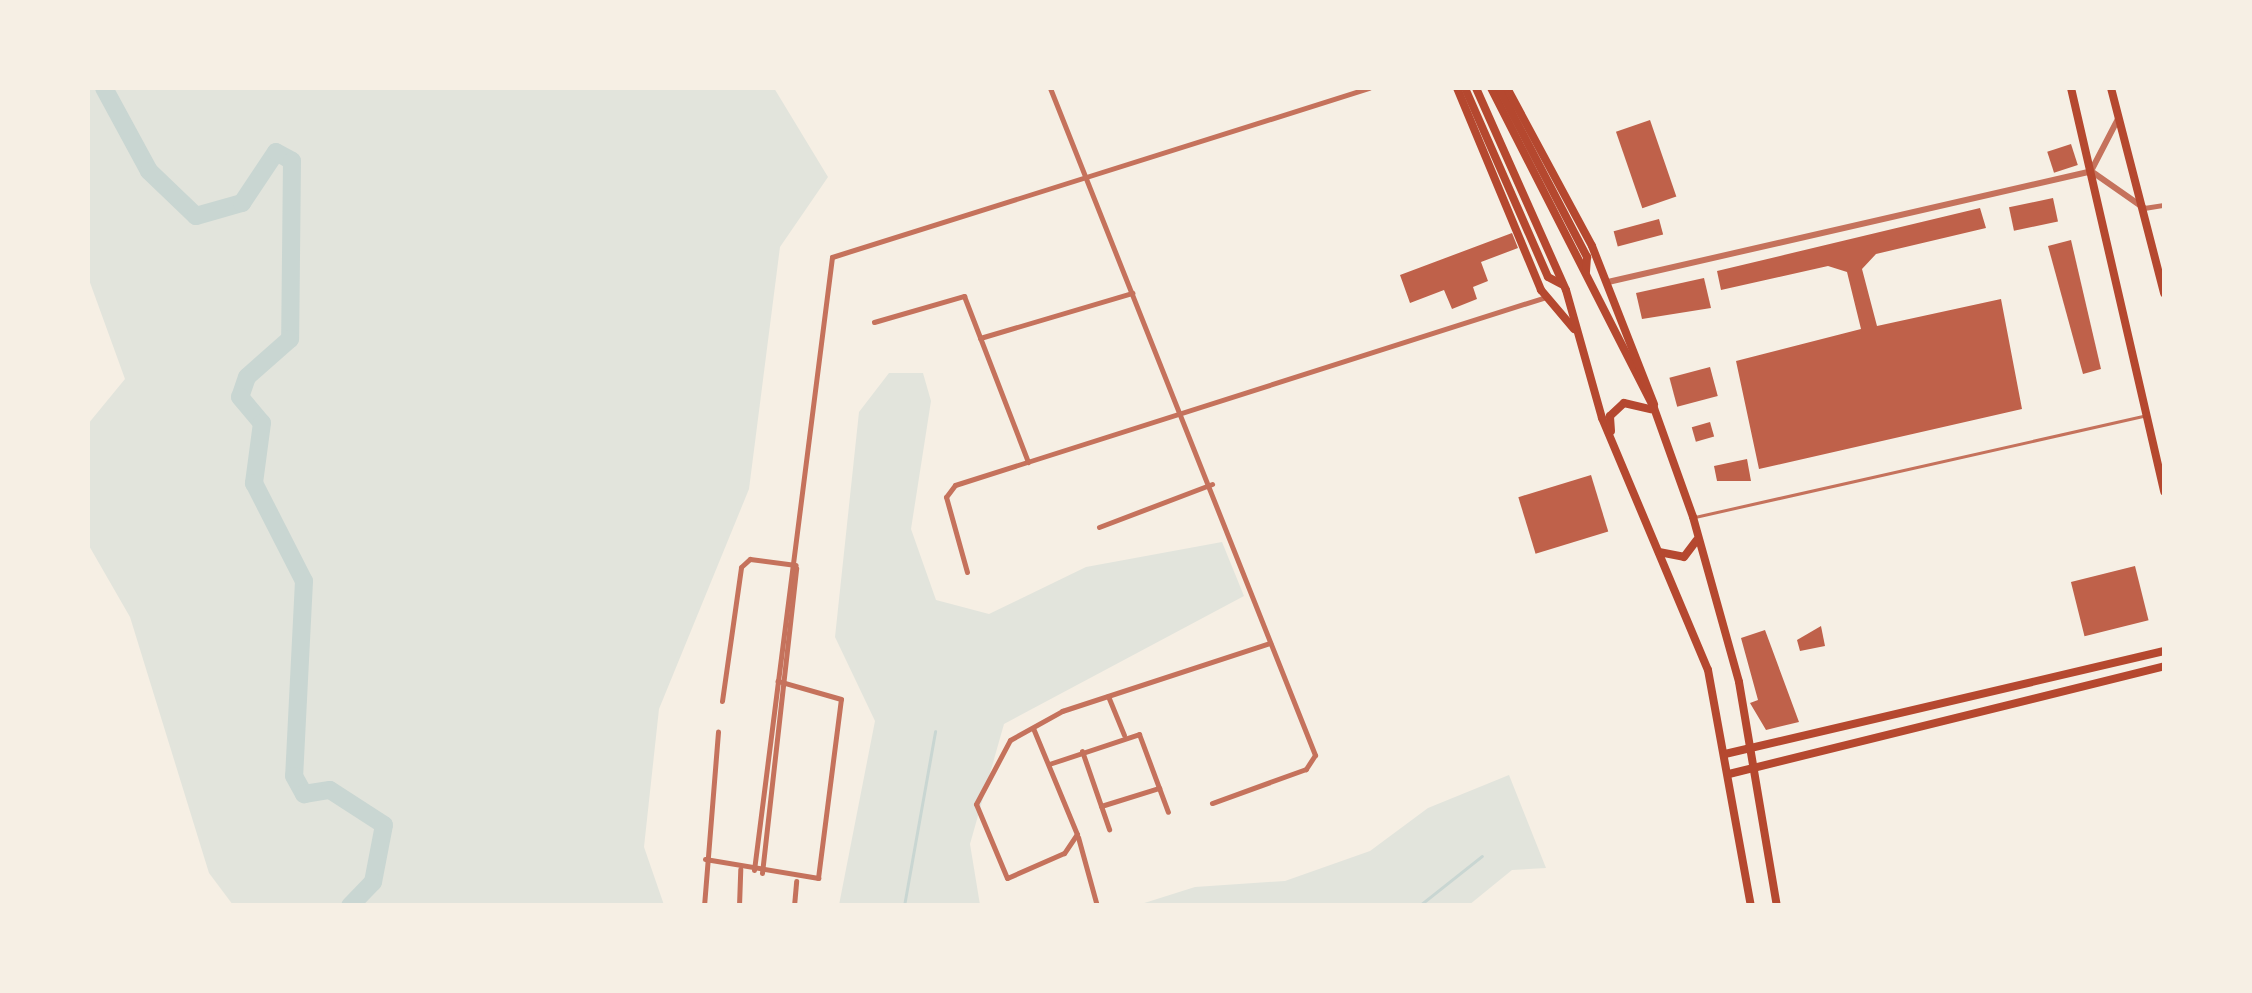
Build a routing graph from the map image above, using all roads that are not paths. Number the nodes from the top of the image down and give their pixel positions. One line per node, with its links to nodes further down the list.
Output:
1 (1050, 88): 12 (street)
2 (1370, 88): 12 (street)
3 (1457, 88): 20 (main road)
4 (1466, 88): 17 (main road)
5 (1476, 88): 22 (main road)
6 (1491, 88): 24 (main road)
7 (2070, 88): 11 (main road)
8 (2111, 88): 10 (main road)
9 (1507, 89): 15 (main road); 16 (main road)
10 (2119, 114): 11 (street); 14 (main road)
11 (2091, 170): 14 (street); 16 (street); 26 (main road)
12 (1088, 177): 19 (street); 36 (street)
13 (2164, 205): 14 (street)
14 (2144, 208): 18 (main road)
15 (1586, 272)
16 (1608, 282): 24 (main road)
17 (1561, 284)
18 (2164, 292)
19 (1132, 293): 23 (street); 25 (street)
20 (1546, 296): 22 (main road); 25 (street)
21 (874, 322): 23 (street)
22 (1574, 330): 28 (main road)
23 (980, 338): 29 (street)
24 (1654, 408): 27 (main road)
25 (1179, 411): 29 (street); 30 (street)
26 (2148, 415): 31 (main road); 32 (lane)
27 (1662, 430): 28 (main road); 32 (main road)
28 (1615, 451): 35 (main road)
29 (1028, 462): 37 (street)
30 (1212, 484): 33 (street); 38 (street)
31 (2164, 490)
32 (1693, 517): 34 (main road)
33 (1099, 527)
34 (1698, 535): 35 (main road); 50 (main road)
35 (1659, 552): 52 (main road)
36 (796, 566): 41 (street); 42 (street); 44 (street)
37 (967, 572)
38 (1270, 643): 43 (street); 59 (street)
39 (2164, 648): 50 (main road)
40 (2164, 666): 54 (main road)
41 (778, 681): 42 (street); 45 (street)
42 (787, 683): 46 (street); 68 (street)
43 (1108, 696): 47 (street); 49 (street)
44 (722, 701)
45 (772, 726): 46 (street); 56 (street)
46 (780, 728): 57 (street)
47 (1033, 728): 53 (street); 63 (street)
48 (718, 732): 64 (street)
49 (1124, 735): 51 (street); 58 (street)
50 (1752, 750): 52 (main road); 54 (main road)
51 (1082, 751): 53 (street); 60 (street)
52 (1725, 754): 55 (main road)
53 (1049, 764): 63 (street)
54 (1755, 767): 55 (main road); 74 (main road)
55 (1729, 774): 73 (main road)
56 (764, 786): 57 (street); 66 (street)
57 (773, 788): 67 (street)
58 (1159, 788): 60 (street); 61 (street)
59 (1212, 803)
60 (1101, 806): 62 (street)
61 (1168, 812)
62 (1109, 829)
63 (1076, 834): 72 (street)
64 (705, 859): 65 (street); 69 (street)
65 (740, 867): 66 (street); 70 (street)
66 (754, 870): 67 (street)
67 (762, 873): 68 (street)
68 (796, 881): 71 (street)
69 (704, 906)
70 (738, 906)
71 (794, 906)
72 (1098, 906)
73 (1751, 906)
74 (1777, 906)

